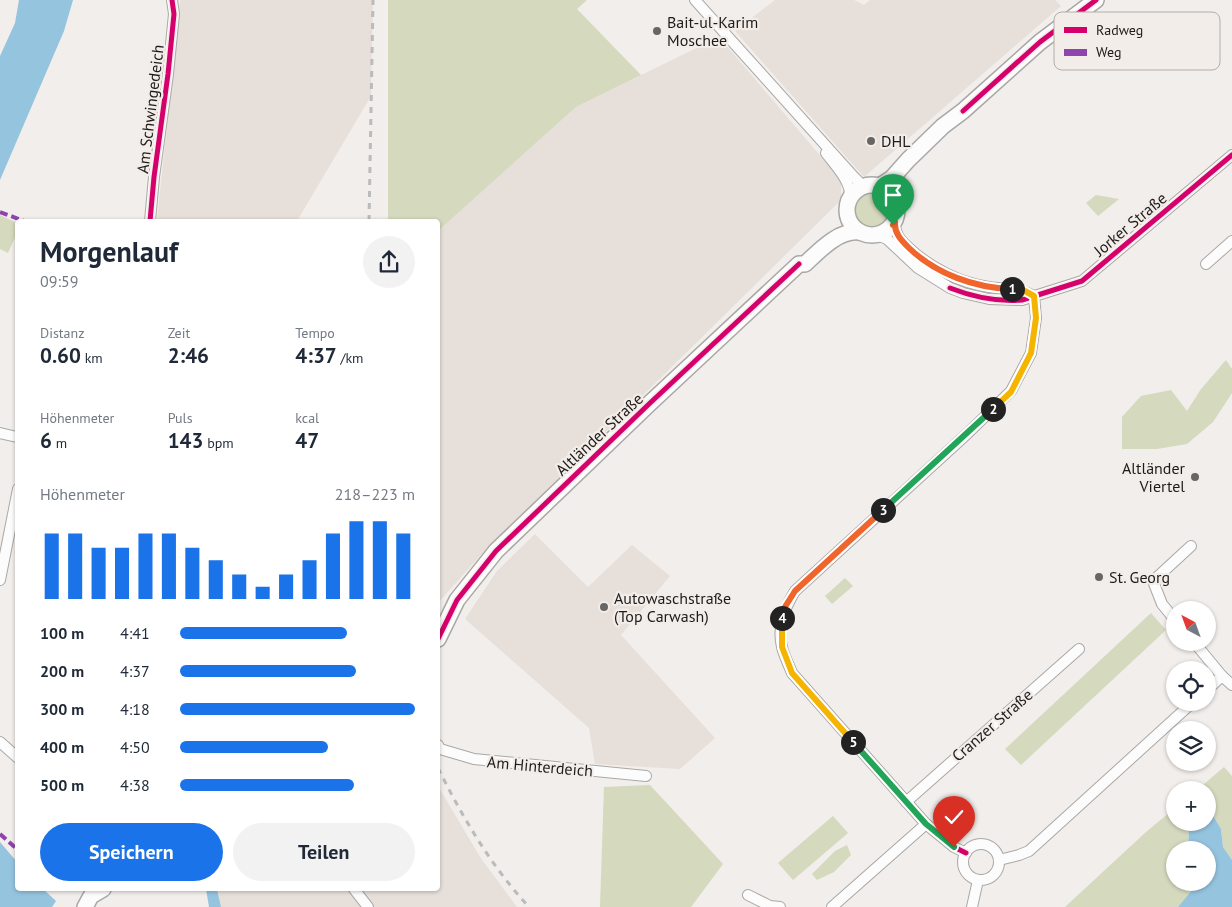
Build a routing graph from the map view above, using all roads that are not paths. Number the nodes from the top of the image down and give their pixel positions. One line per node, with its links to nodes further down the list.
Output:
1 (172, 0): 13 (street, Am Schwingedeich)
2 (1096, 0): 4 (main road)
3 (701, 2): 7 (street)
4 (1080, 12)
5 (1054, 32): 6 (main road)
6 (963, 111): 9 (main road); 10 (main road)
7 (812, 131): 9 (street); 11 (street)
8 (1232, 155): 20 (street, Jorker Straße)
9 (874, 186): 10 (main road); 11 (main road)
10 (894, 197): 14 (main road)
11 (850, 198): 12 (main road)
12 (847, 213): 15 (main road); 18 (main road, Altländer Straße)
13 (150, 219)
14 (895, 222): 16 (main road); 20 (street)
15 (859, 232): 16 (main road); 18 (main road, Altländer Straße)
16 (877, 235): 20 (street, Jorker Straße)
17 (1232, 241): 19 (street)
18 (799, 264): 27 (main road, Altländer Straße)
19 (1206, 264)
20 (1034, 296): 38 (street)
21 (0, 433): 22 (street)
22 (15, 436)
23 (15, 504): 25 (street)
24 (1191, 546): 26 (street)
25 (0, 580)
26 (1166, 609)
27 (440, 635)
28 (1079, 649): 38 (street, Cranzer Straße)
29 (1201, 651): 30 (street)
30 (1222, 676): 31 (street); 32 (street)
31 (1216, 682)
32 (1232, 686)
33 (1183, 711): 41 (street)
34 (0, 742): 36 (street)
35 (440, 750): 37 (street, Am Hinterdeich)
36 (15, 755)
37 (646, 776)
38 (906, 802): 39 (street)
39 (926, 824): 40 (street); 49 (street)
40 (966, 853): 41 (street); 42 (street)
41 (999, 860): 42 (street)
42 (978, 880): 50 (street)
43 (99, 891): 46 (main road)
44 (356, 891): 47 (street)
45 (748, 894): 48 (street)
46 (84, 907)
47 (368, 907)
48 (780, 907)
49 (832, 907)
50 (972, 907)

